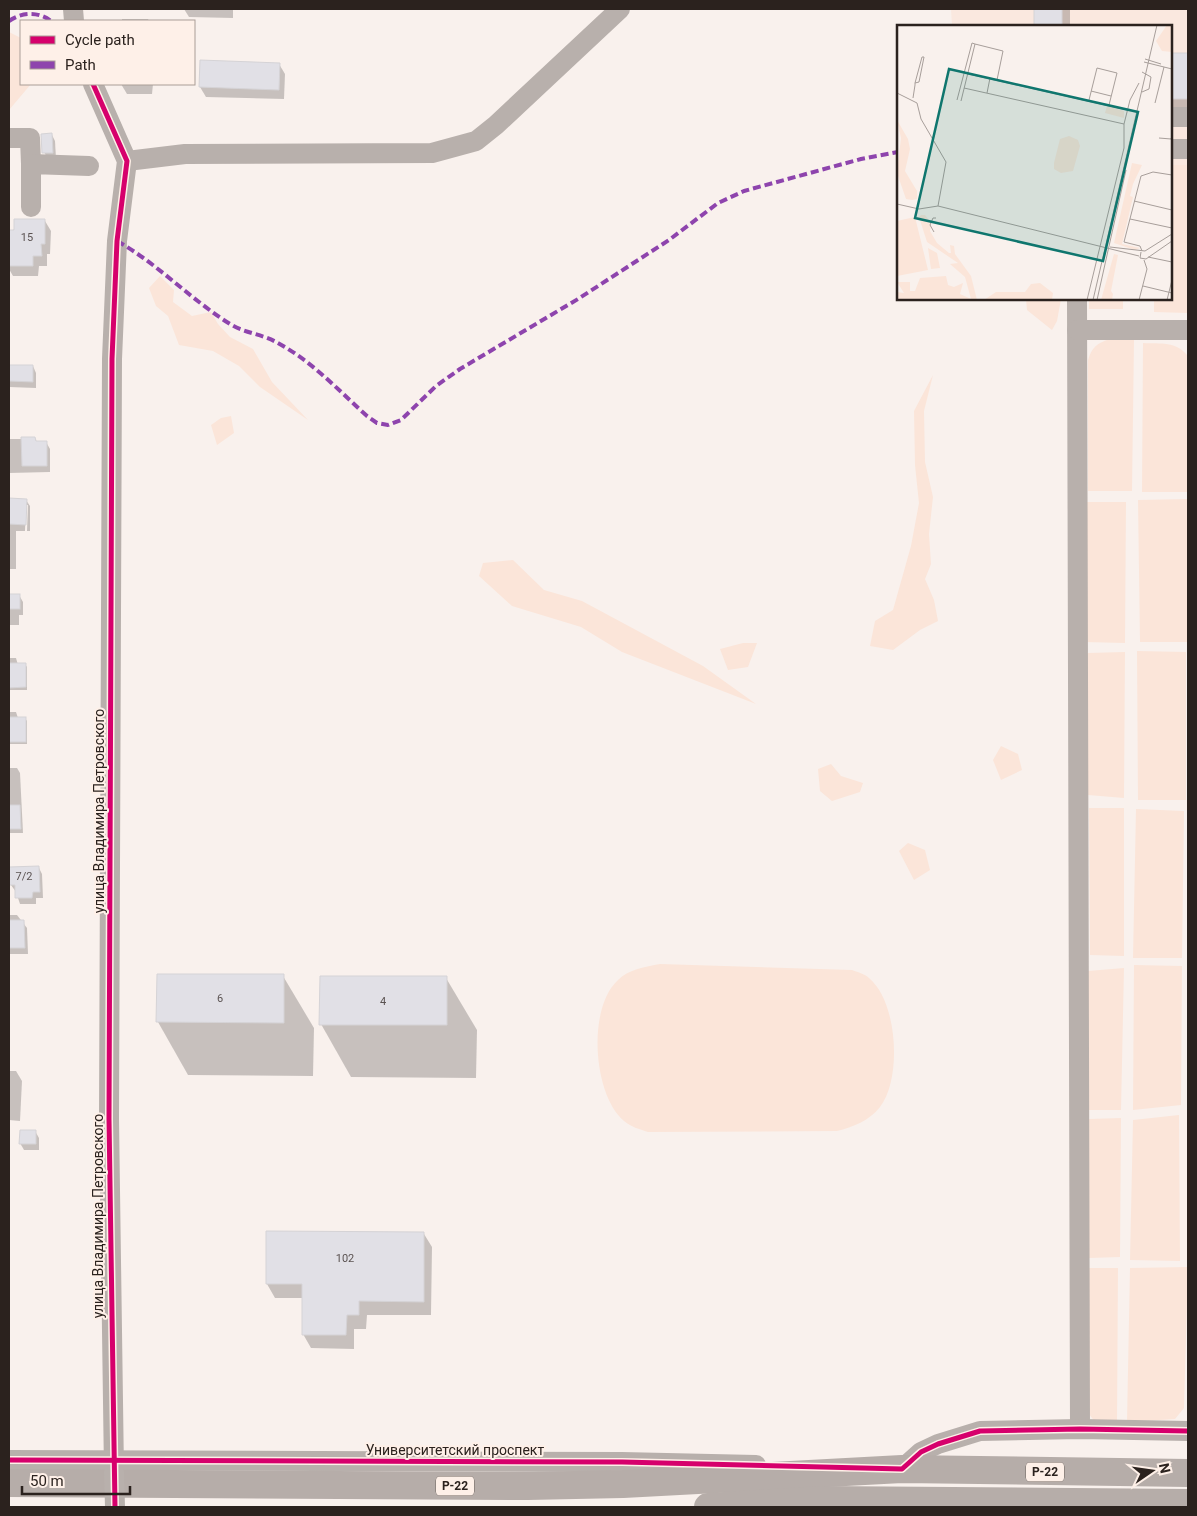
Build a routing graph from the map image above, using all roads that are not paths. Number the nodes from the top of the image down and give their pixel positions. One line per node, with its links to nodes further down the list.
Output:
1 (620, 9): 8 (street)
2 (92, 85): 8 (street)
3 (1172, 117): 4 (street)
4 (1188, 117)
5 (9, 138): 9 (street)
6 (1172, 149): 7 (street)
7 (1188, 149)
8 (127, 161): 18 (street, улица Владимира Петровского)
9 (31, 164): 10 (street); 11 (street)
10 (89, 166)
11 (31, 206)
12 (1077, 300): 13 (street)
13 (1077, 330): 14 (street); 15 (street)
14 (1188, 330)
15 (1080, 1429): 16 (street); 19 (street)
16 (1188, 1431)
17 (9, 1460): 18 (street, Университетский проспект / Р-22)
18 (113, 1467): 19 (street, Университетский проспект / Р-22); 24 (street, улица Владимира Петровского, bridge)
19 (902, 1469): 20 (highway, Университетский проспект / Р-22); 21 (highway, Университетский проспект / Р-22)
20 (1188, 1473)
21 (9, 1482)
22 (992, 1502): 23 (highway, Р-22); 25 (highway, Р-22); 26 (street)
23 (1188, 1503)
24 (114, 1507)
25 (708, 1507)
26 (938, 1507)

